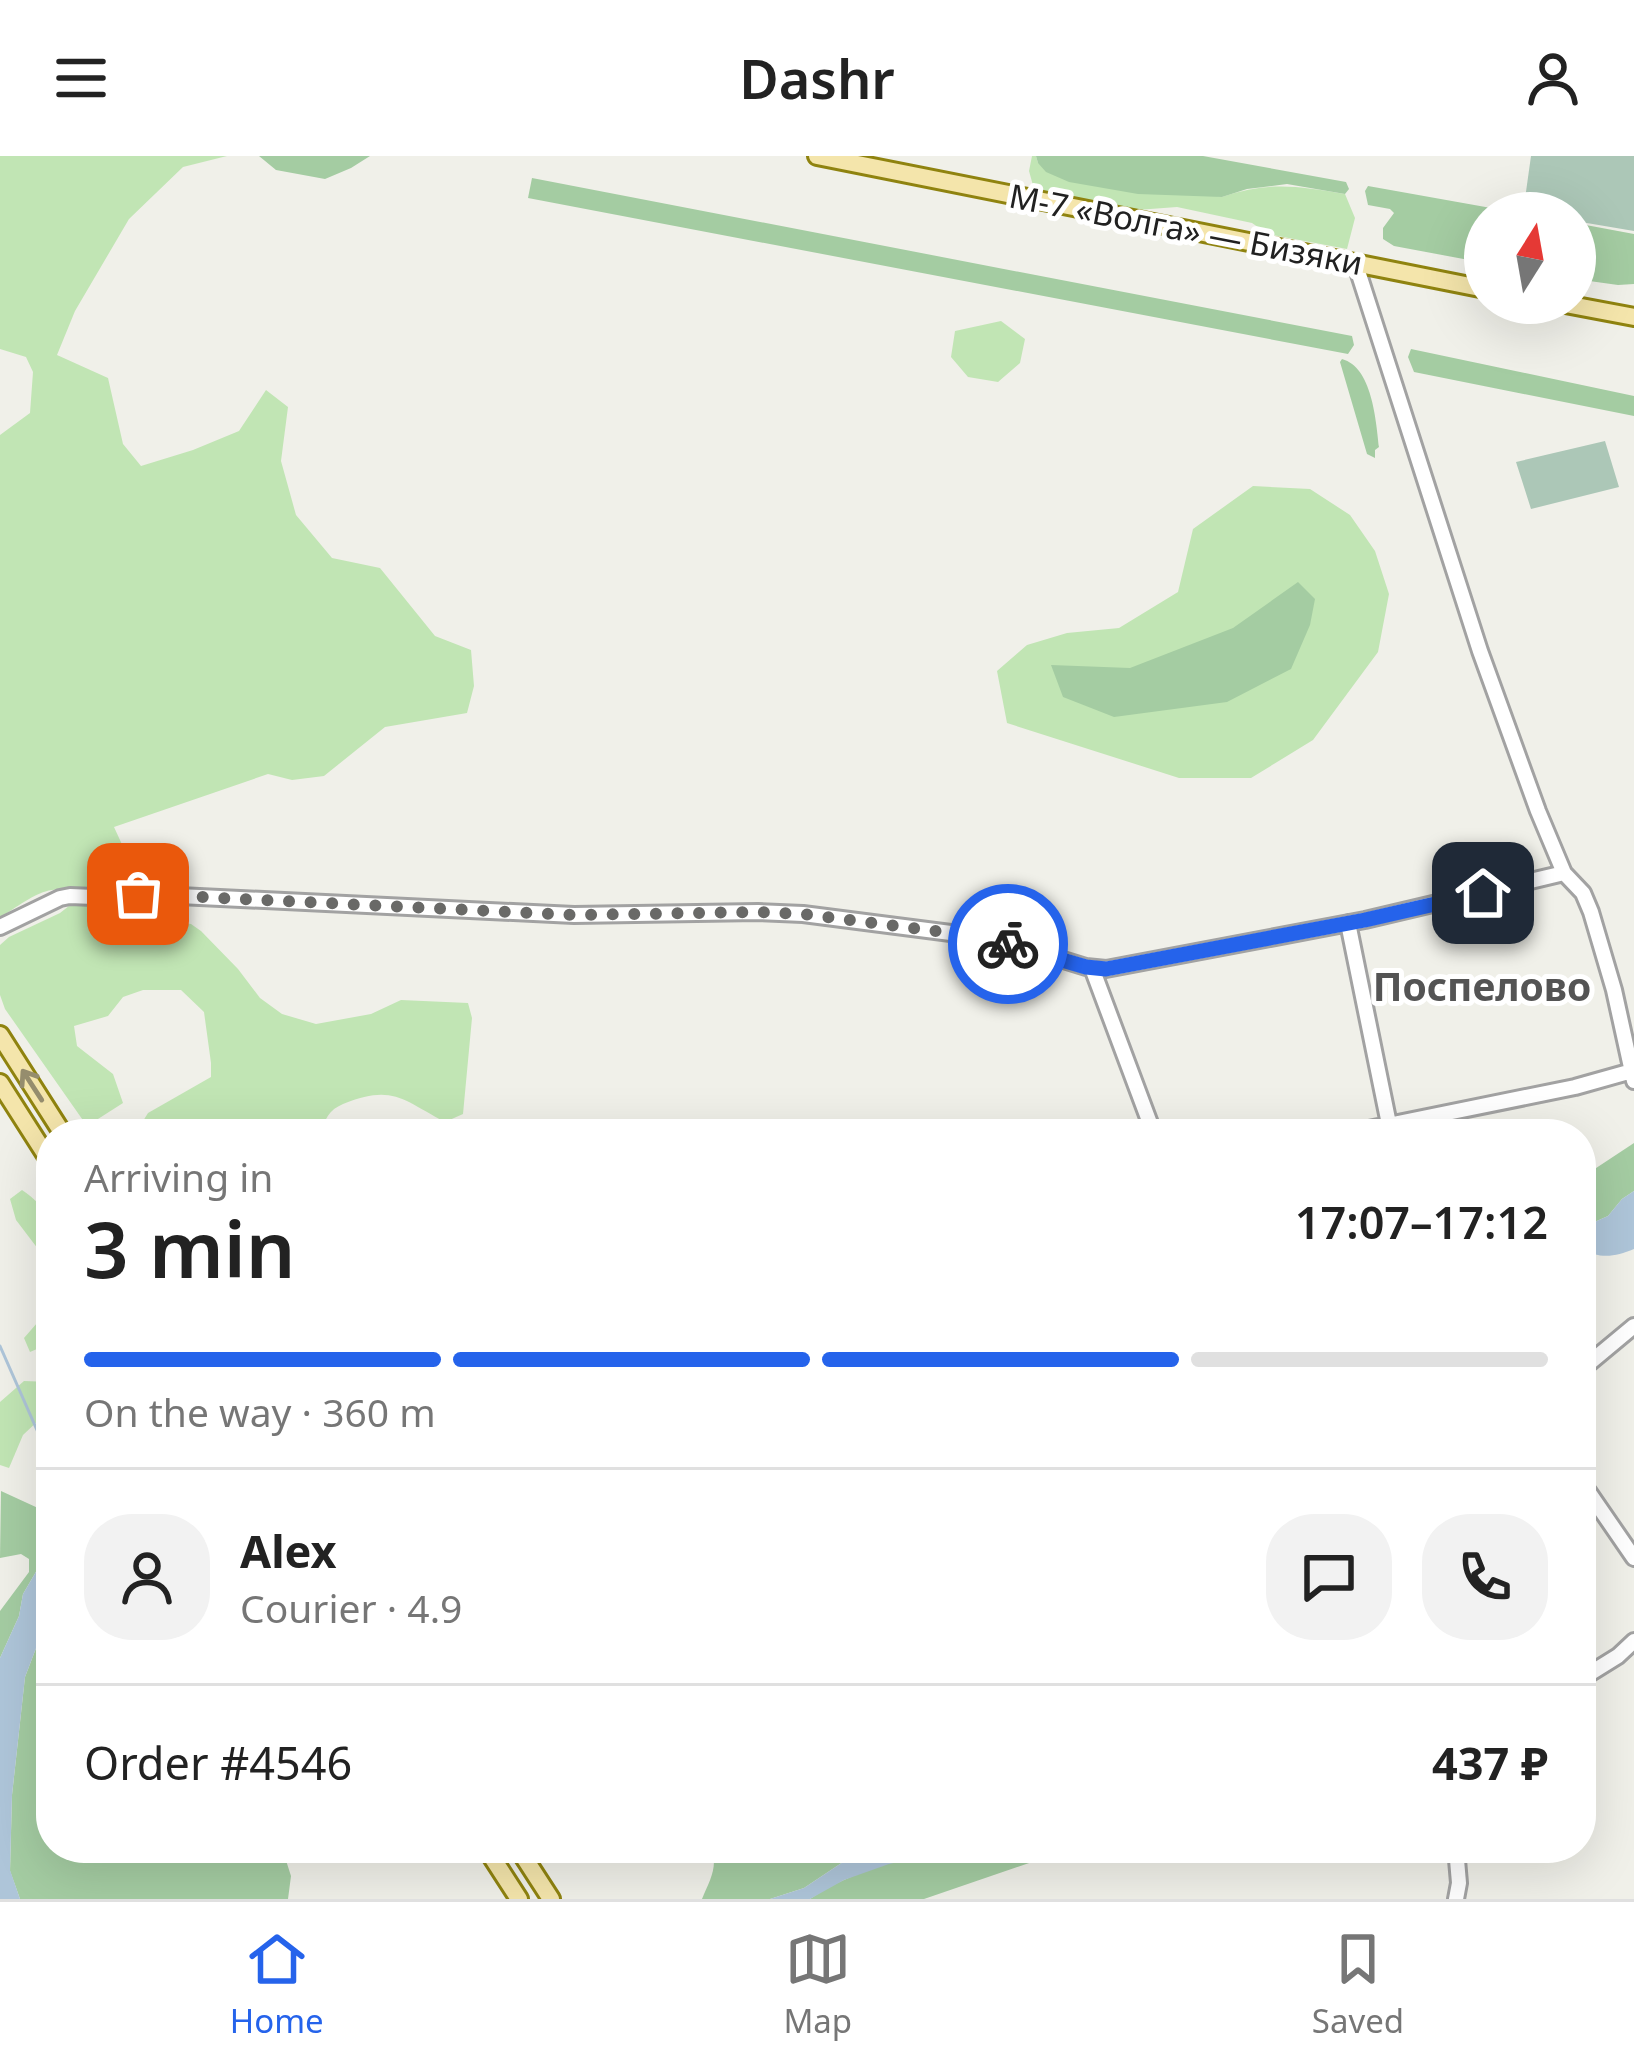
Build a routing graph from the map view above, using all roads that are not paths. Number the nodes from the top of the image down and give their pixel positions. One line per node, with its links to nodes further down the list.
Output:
1 (817, 156): 2 (main road, М-7 «Волга» — Бизяки)
2 (1354, 262): 3 (main road, М-7 «Волга» — Бизяки); 6 (street)
3 (1464, 285)
4 (1596, 310): 5 (main road)
5 (1634, 317)
6 (1564, 872): 7 (street); 11 (street)
7 (1348, 923): 9 (street); 15 (street)
8 (0, 927): 9 (street)
9 (1092, 968): 14 (street)
10 (0, 1035): 13 (main road, one-way to 10)
11 (1633, 1077): 16 (street)
12 (0, 1083): 17 (main road)
13 (53, 1119)
14 (1148, 1119)
15 (1388, 1119)
16 (1414, 1119)
17 (36, 1139)
18 (1634, 1326): 19 (street)
19 (1596, 1358)
20 (1596, 1503): 21 (street)
21 (1634, 1558)
22 (1634, 1642): 23 (street)
23 (1596, 1669)
24 (496, 1863): 27 (main road)
25 (527, 1863): 28 (main road)
26 (1457, 1863): 29 (street)
27 (519, 1899)
28 (550, 1899)
29 (1456, 1899)

